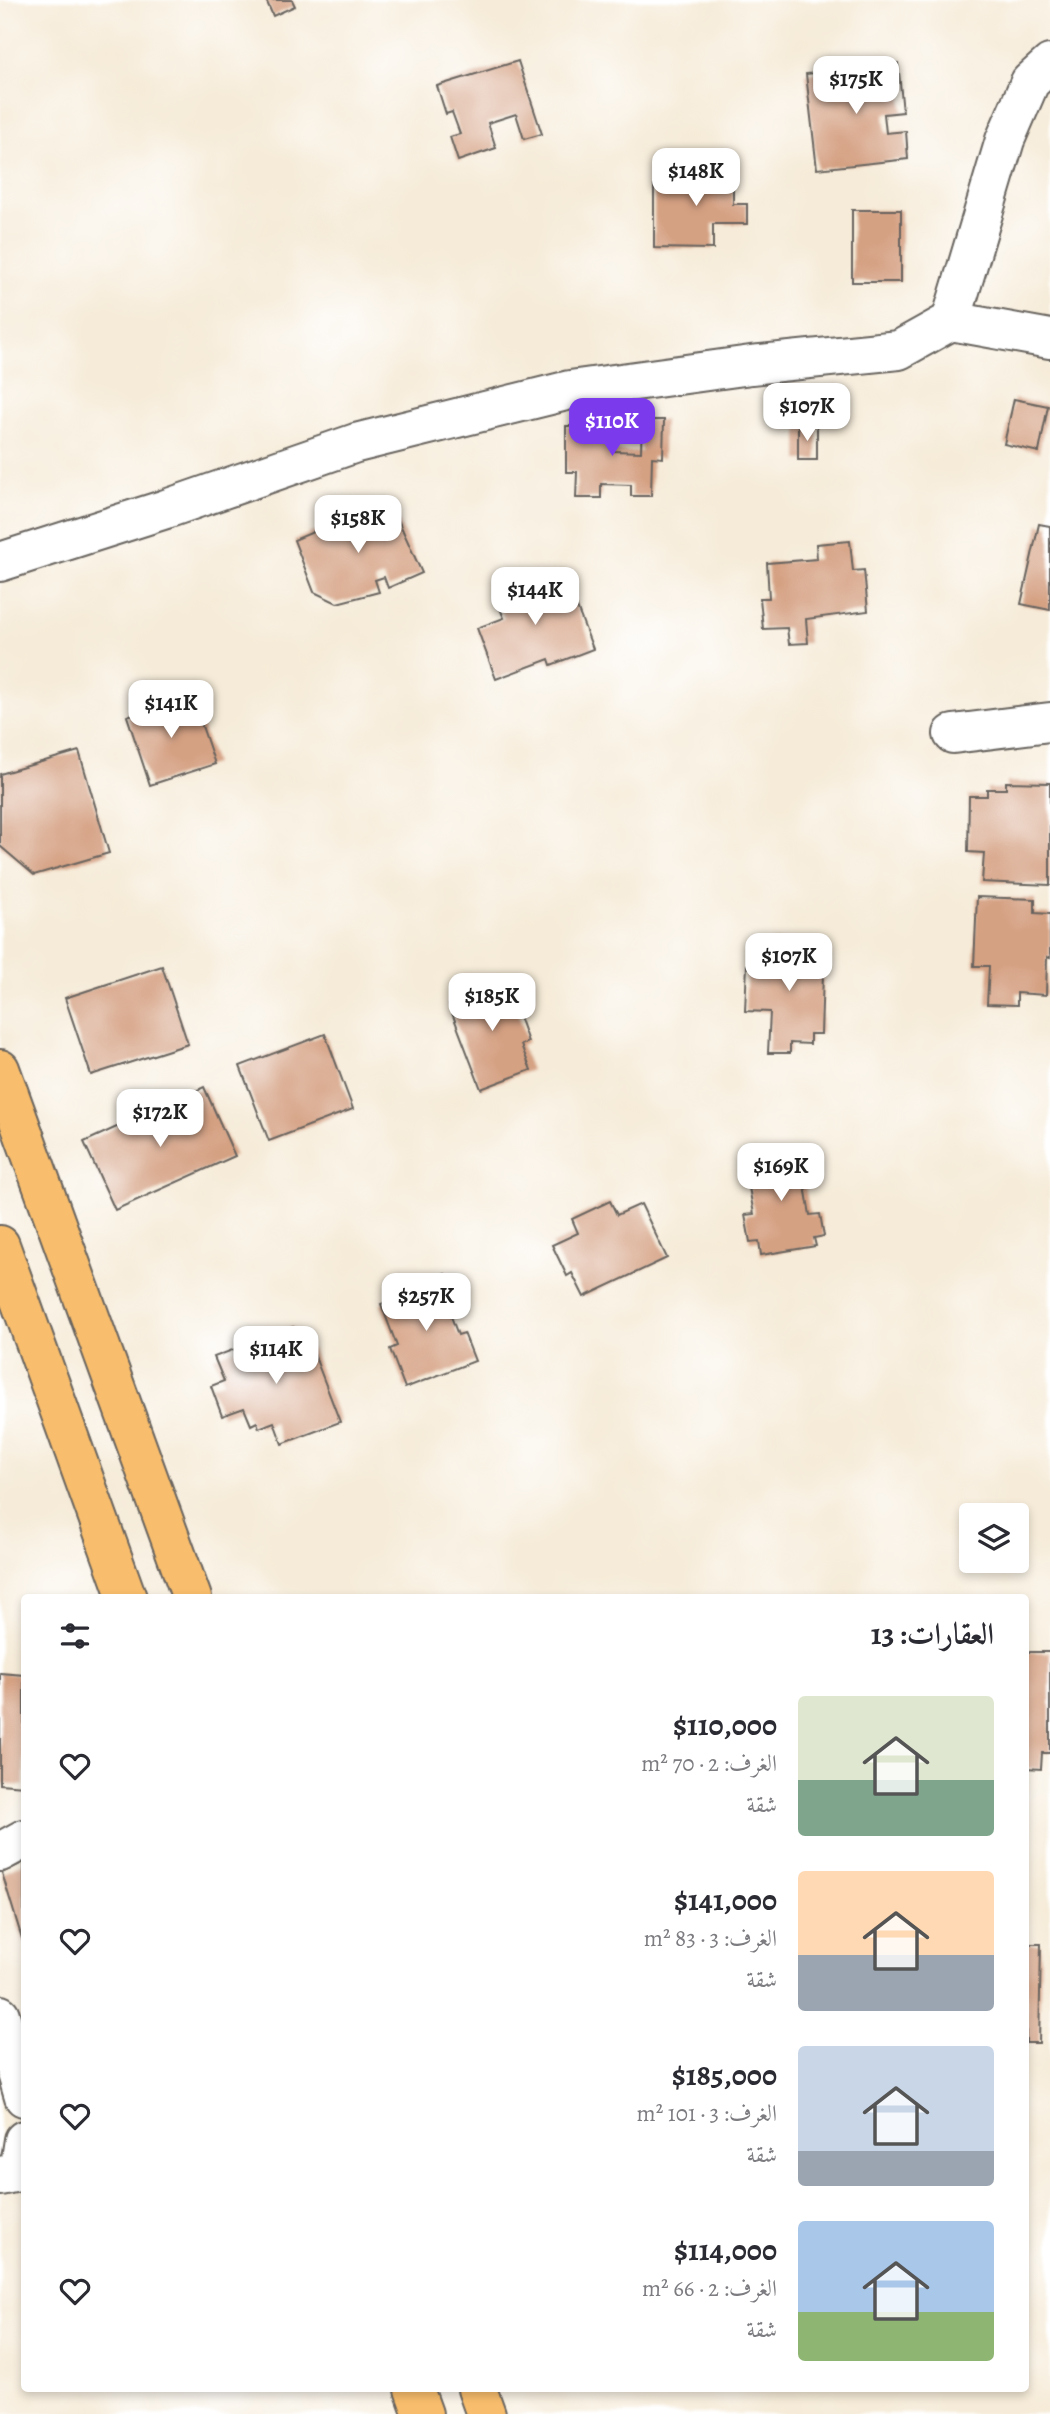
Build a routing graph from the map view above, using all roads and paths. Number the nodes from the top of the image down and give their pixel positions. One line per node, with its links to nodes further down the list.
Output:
1 (1050, 64): 2 (street)
2 (951, 321): 3 (street); 4 (street)
3 (1050, 339)
4 (0, 562)
5 (1050, 722): 6 (street)
6 (953, 734)
7 (0, 1069): 10 (main road)
8 (0, 1245): 9 (main road)
9 (126, 1594)
10 (191, 1594)
11 (21, 1841): 12 (street)
12 (0, 1852)
13 (0, 2015): 14 (street)
14 (21, 2087)
15 (21, 2159): 16 (street)
16 (0, 2176)
17 (415, 2392): 19 (main road)
18 (478, 2392): 20 (main road)
19 (423, 2414)
20 (486, 2414)

